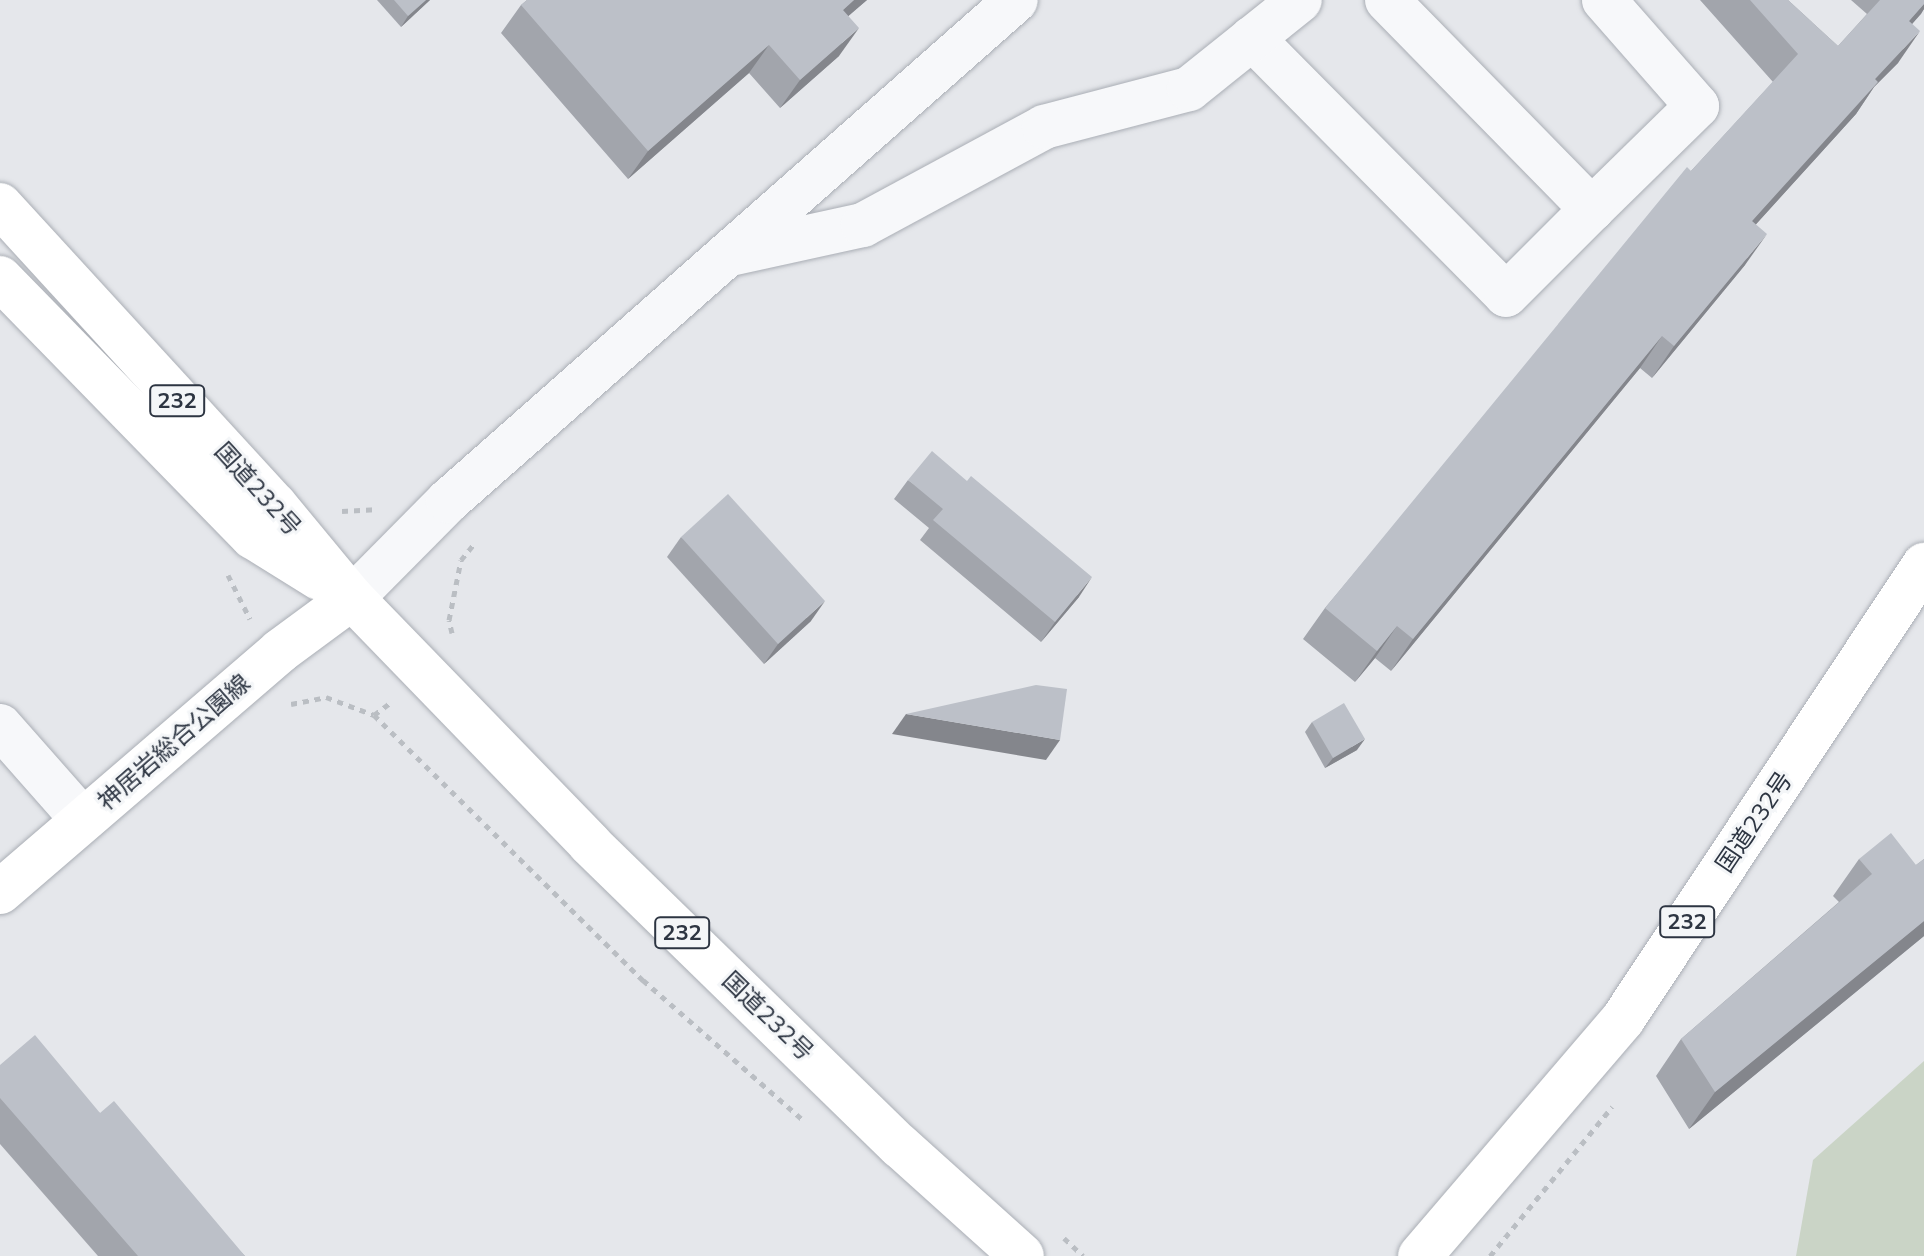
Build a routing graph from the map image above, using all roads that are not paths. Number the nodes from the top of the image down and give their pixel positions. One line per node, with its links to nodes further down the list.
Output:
1 (1300, 0): 5 (street)
2 (1387, 0): 7 (street)
3 (1604, 0): 7 (street)
4 (997, 6): 8 (street)
5 (1252, 38): 7 (street); 8 (street)
6 (0, 205): 11 (main road, 国道232号 / 232)
7 (1592, 209)
8 (726, 255): 11 (street)
9 (0, 278): 11 (main road, 国道232号 / 232)
10 (1924, 565): 16 (main road, 国道232号 / 232)
11 (352, 598): 13 (main road, 神居岩総合公園線); 15 (main road, 国道232号 / 232)
12 (0, 726): 13 (street)
13 (83, 820): 14 (main road, 神居岩総合公園線)
14 (0, 892)
15 (1022, 1256)
16 (1420, 1256)

